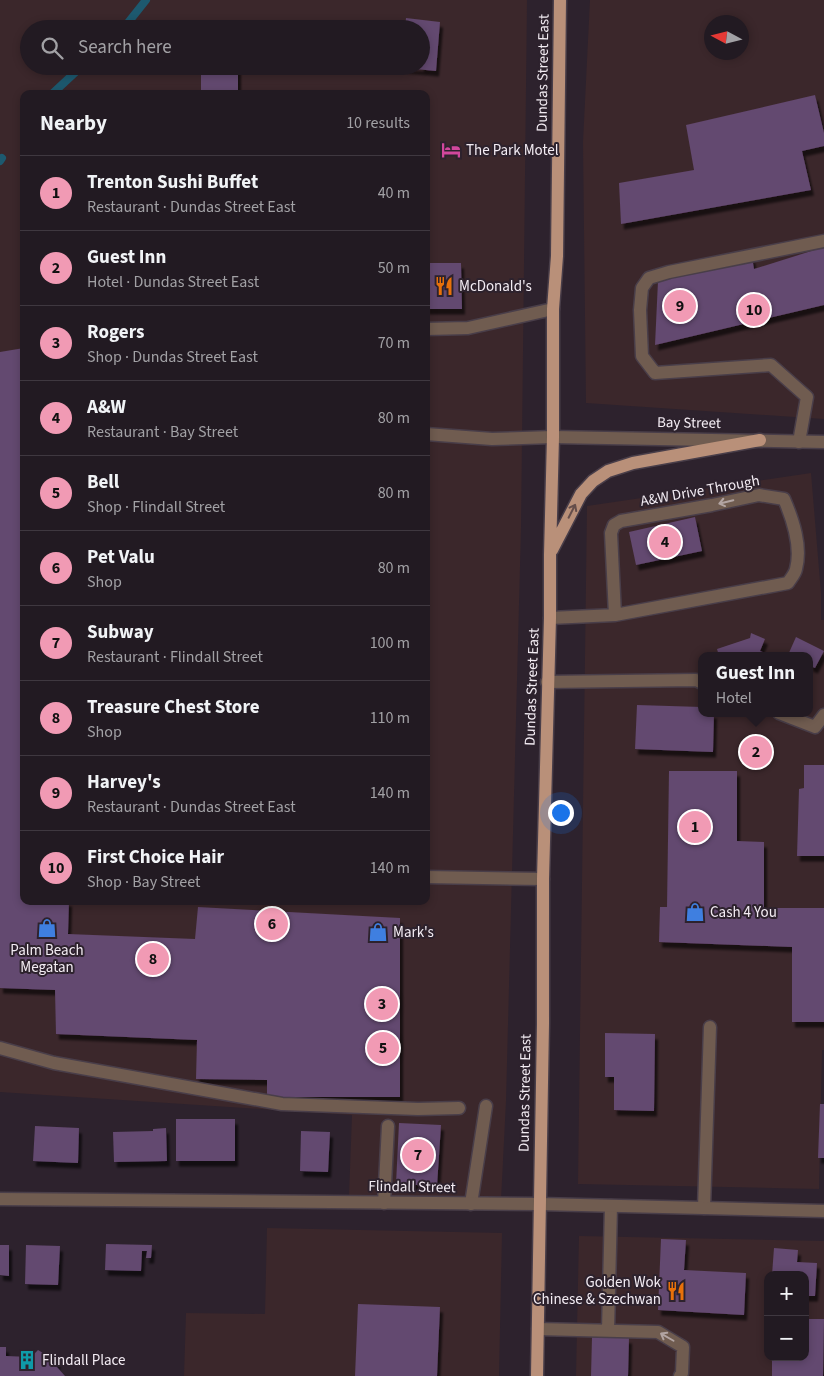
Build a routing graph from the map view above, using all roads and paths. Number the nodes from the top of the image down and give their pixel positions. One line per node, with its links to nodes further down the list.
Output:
1 (560, 0): 3 (main road, Dundas Street East)
2 (824, 241): 8 (street)
3 (553, 309): 4 (street); 6 (main road, Dundas Street East)
4 (430, 329)
5 (430, 434): 6 (street, Bay Street)
6 (554, 437): 7 (street, Bay Street); 10 (main road, Dundas Street East)
7 (760, 440): 8 (street, Bay Street); 10 (main road, one-way to 7)
8 (799, 442): 9 (street, Bay Street)
9 (824, 442)
10 (550, 555): 12 (main road, Dundas Street East)
11 (614, 615): 11 (street, A&W Drive Through, one-way to 11); 12 (street)
12 (550, 618): 14 (main road, Dundas Street East)
13 (698, 681): 14 (street)
14 (547, 682): 18 (main road, Dundas Street East)
15 (824, 715): 16 (street)
16 (789, 717)
17 (430, 876): 18 (street)
18 (542, 879): 27 (main road, Dundas Street East)
19 (710, 1027): 29 (street)
20 (0, 1048): 22 (street)
21 (486, 1106): 26 (street)
22 (459, 1108)
23 (388, 1126): 25 (street)
24 (0, 1199): 25 (street, Flindall Street)
25 (384, 1203): 26 (street, Flindall Street)
26 (471, 1204): 27 (street, Flindall Street)
27 (540, 1204): 28 (street, Flindall Street); 31 (main road, Dundas Street East)
28 (611, 1206): 29 (street, Flindall Street); 32 (street)
29 (704, 1208): 30 (street, Flindall Street)
30 (824, 1211)
31 (538, 1329): 32 (street); 33 (main road, Dundas Street East)
32 (608, 1331): 34 (street, one-way to 32)
33 (537, 1376)
34 (680, 1376)

